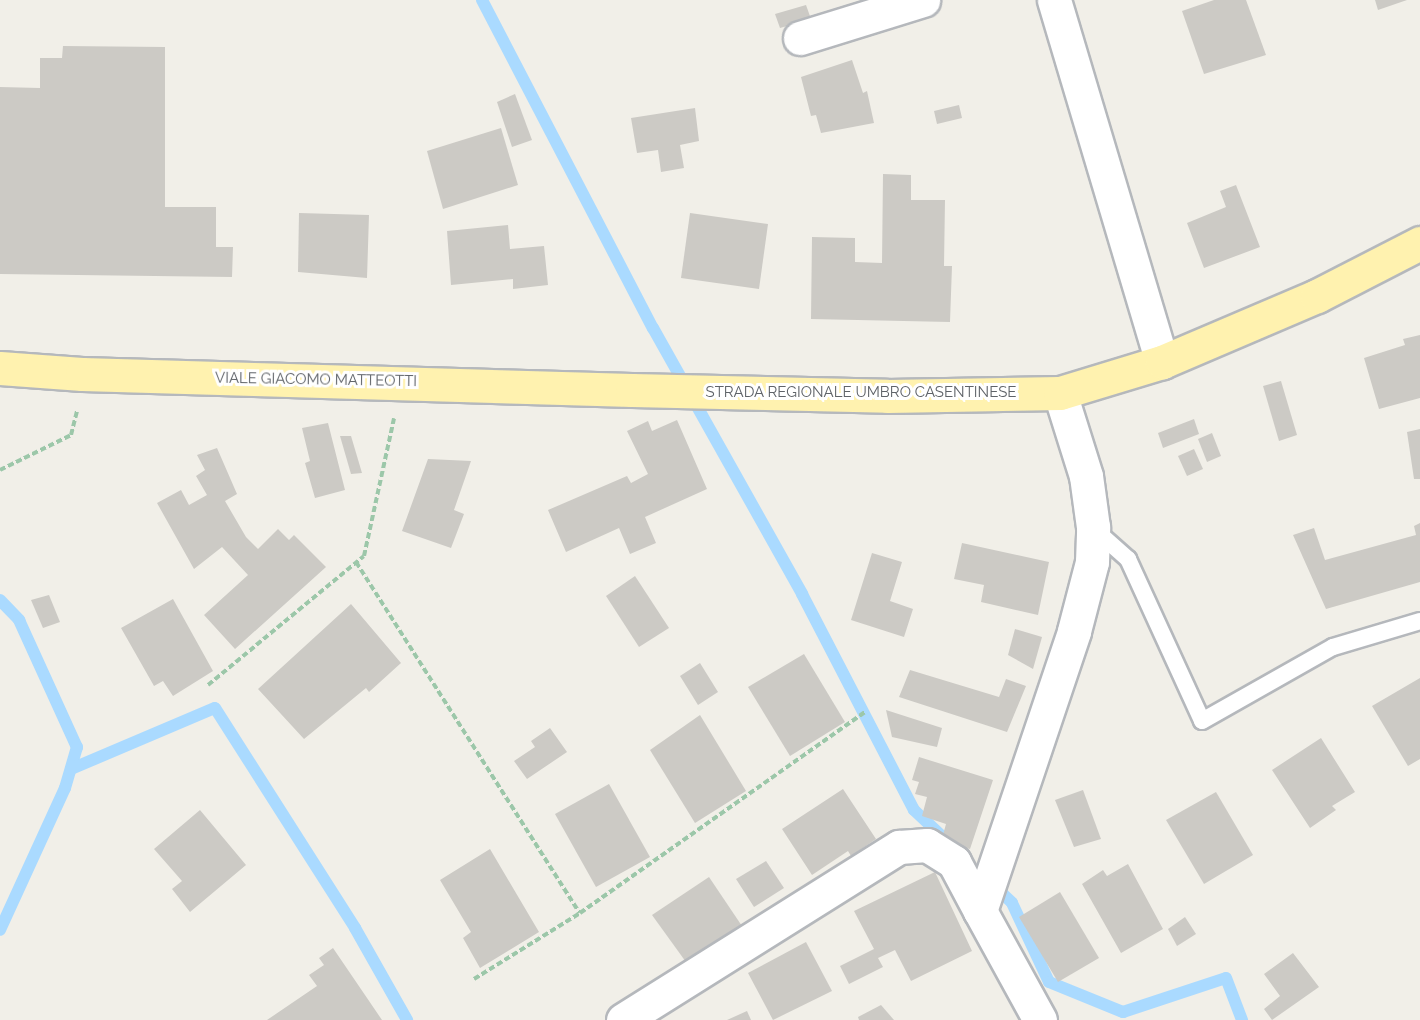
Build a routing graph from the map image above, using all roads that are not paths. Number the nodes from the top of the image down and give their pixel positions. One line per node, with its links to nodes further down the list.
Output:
1 (923, 0): 3 (street)
2 (1054, 0): 5 (street)
3 (800, 38)
4 (1420, 243): 5 (main road, STRADA REGIONALE UMBRO CASENTINESE)
5 (1162, 362): 8 (main road, STRADA REGIONALE UMBRO CASENTINESE)
6 (0, 368): 7 (main road, VIALE GIACOMO MATTEOTTI)
7 (632, 390): 8 (main road, STRADA REGIONALE UMBRO CASENTINESE)
8 (1060, 393): 9 (street)
9 (1093, 527): 10 (lane); 11 (street)
10 (1420, 621)
11 (980, 911): 12 (street); 13 (street)
12 (622, 1020)
13 (1040, 1020)

